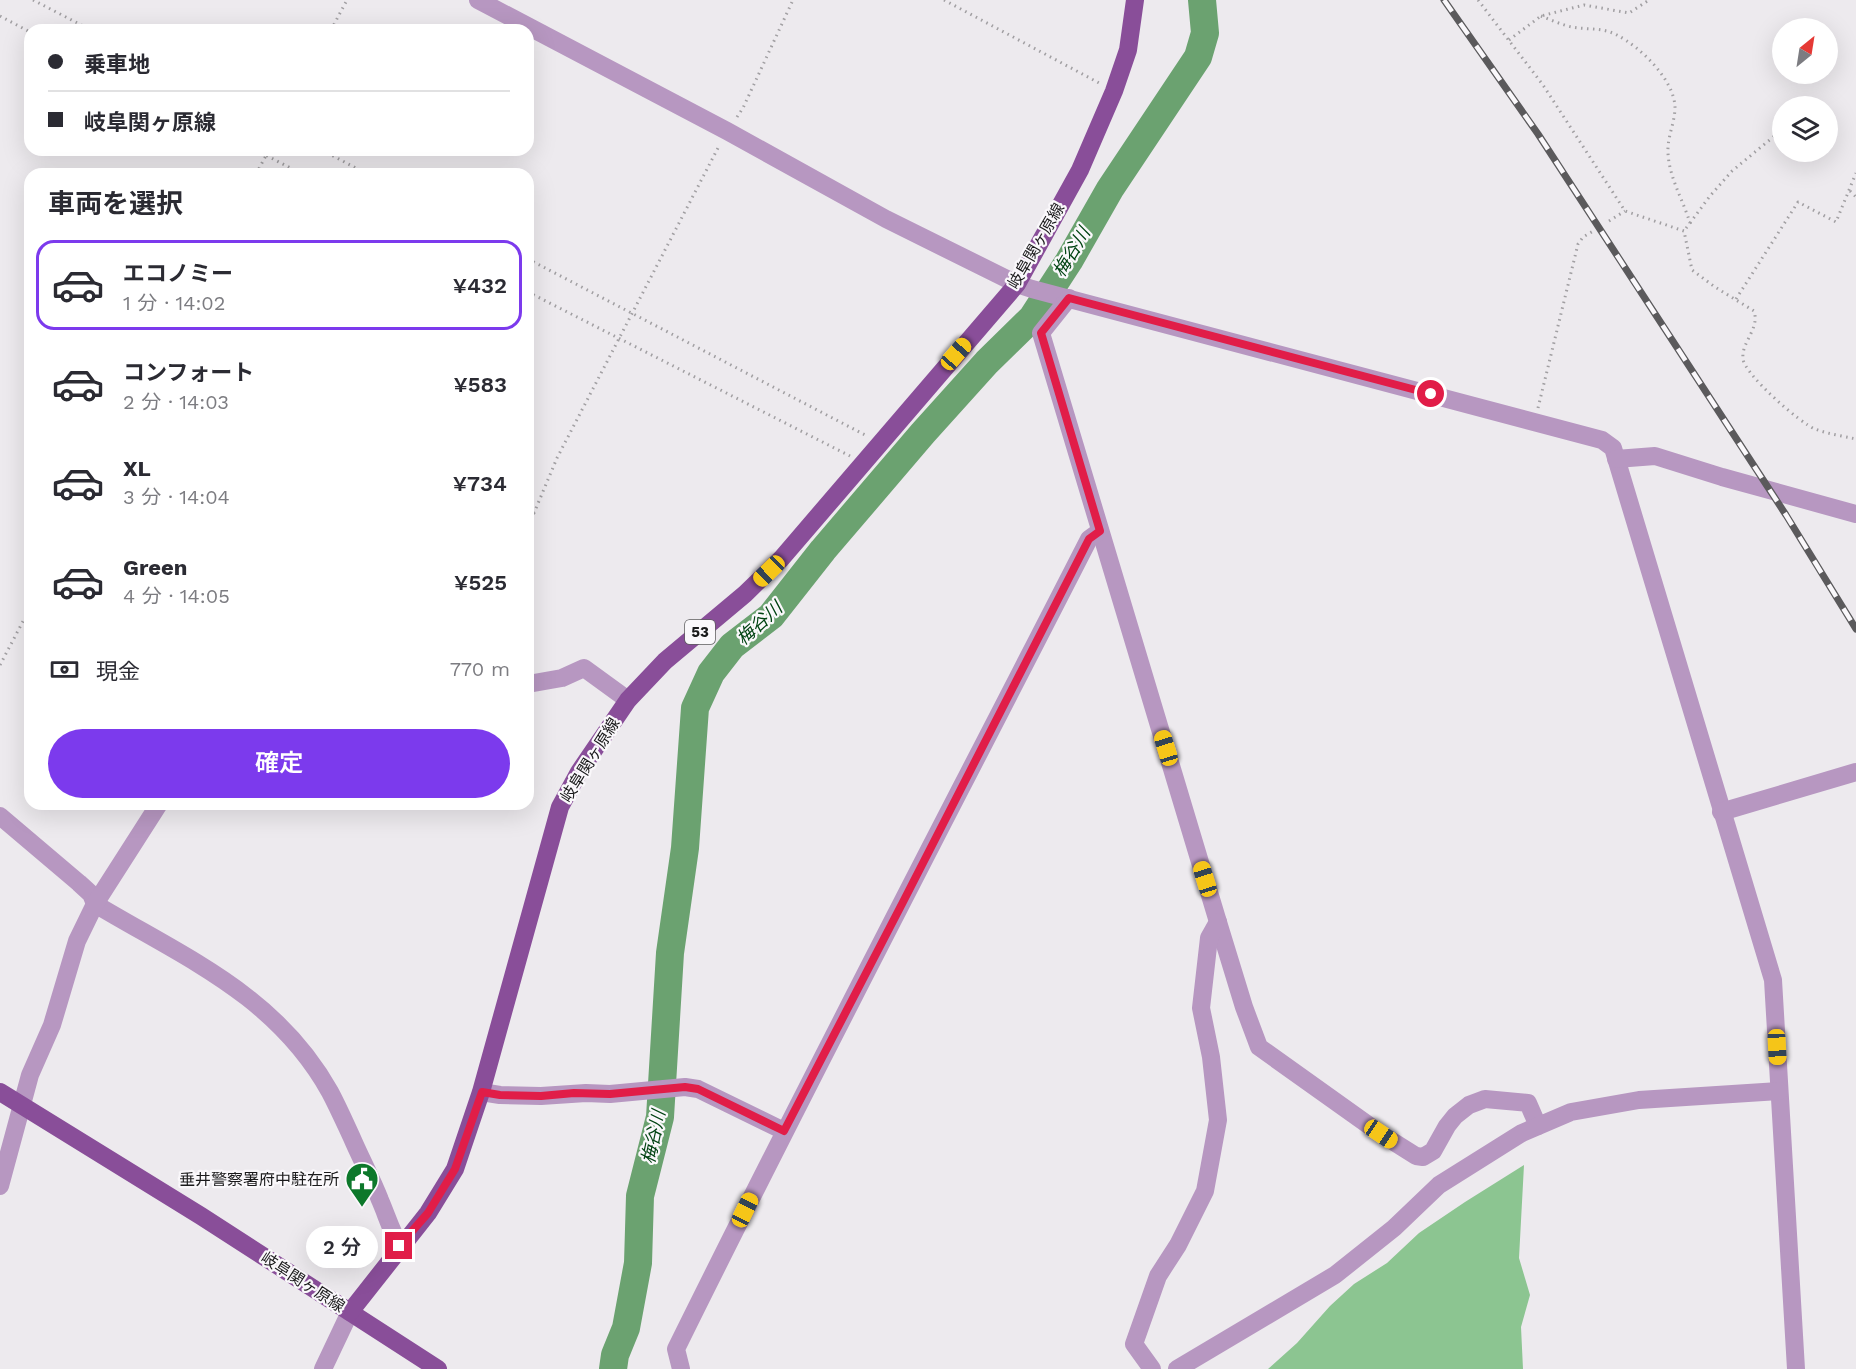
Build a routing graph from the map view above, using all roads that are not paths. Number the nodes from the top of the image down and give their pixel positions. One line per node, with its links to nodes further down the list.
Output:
1 (478, 0): 3 (street)
2 (1135, 0): 5 (main road, 岐阜関ヶ原線 / 53)
3 (524, 24)
4 (534, 29): 5 (street)
5 (1024, 286): 6 (street); 11 (main road, 岐阜関ヶ原線 / 53)
6 (1064, 297): 7 (street); 9 (street)
7 (1617, 459): 8 (street); 14 (street)
8 (1856, 514)
9 (1100, 531): 17 (street); 23 (street)
10 (534, 683): 11 (street)
11 (628, 700): 20 (main road, 岐阜関ヶ原線 / 53)
12 (1856, 772): 14 (street)
13 (155, 810): 16 (street)
14 (1721, 812): 18 (street)
15 (0, 816): 16 (street)
16 (95, 904): 21 (street); 25 (street)
17 (1218, 922): 22 (street); 30 (street)
18 (1779, 1091): 22 (street); 32 (street)
19 (0, 1092): 21 (main road, 岐阜関ヶ原線)
20 (482, 1092): 23 (street); 25 (main road, 岐阜関ヶ原線 / 53)
21 (22, 1106): 24 (street); 26 (main road, 岐阜関ヶ原線)
22 (1538, 1126): 31 (street)
23 (784, 1131): 29 (street)
24 (0, 1186)
25 (399, 1246): 26 (main road, 岐阜関ヶ原線 / 53)
26 (350, 1312): 27 (street); 28 (main road)
27 (323, 1369)
28 (438, 1369)
29 (681, 1369)
30 (1152, 1369)
31 (1177, 1369)
32 (1796, 1369)

